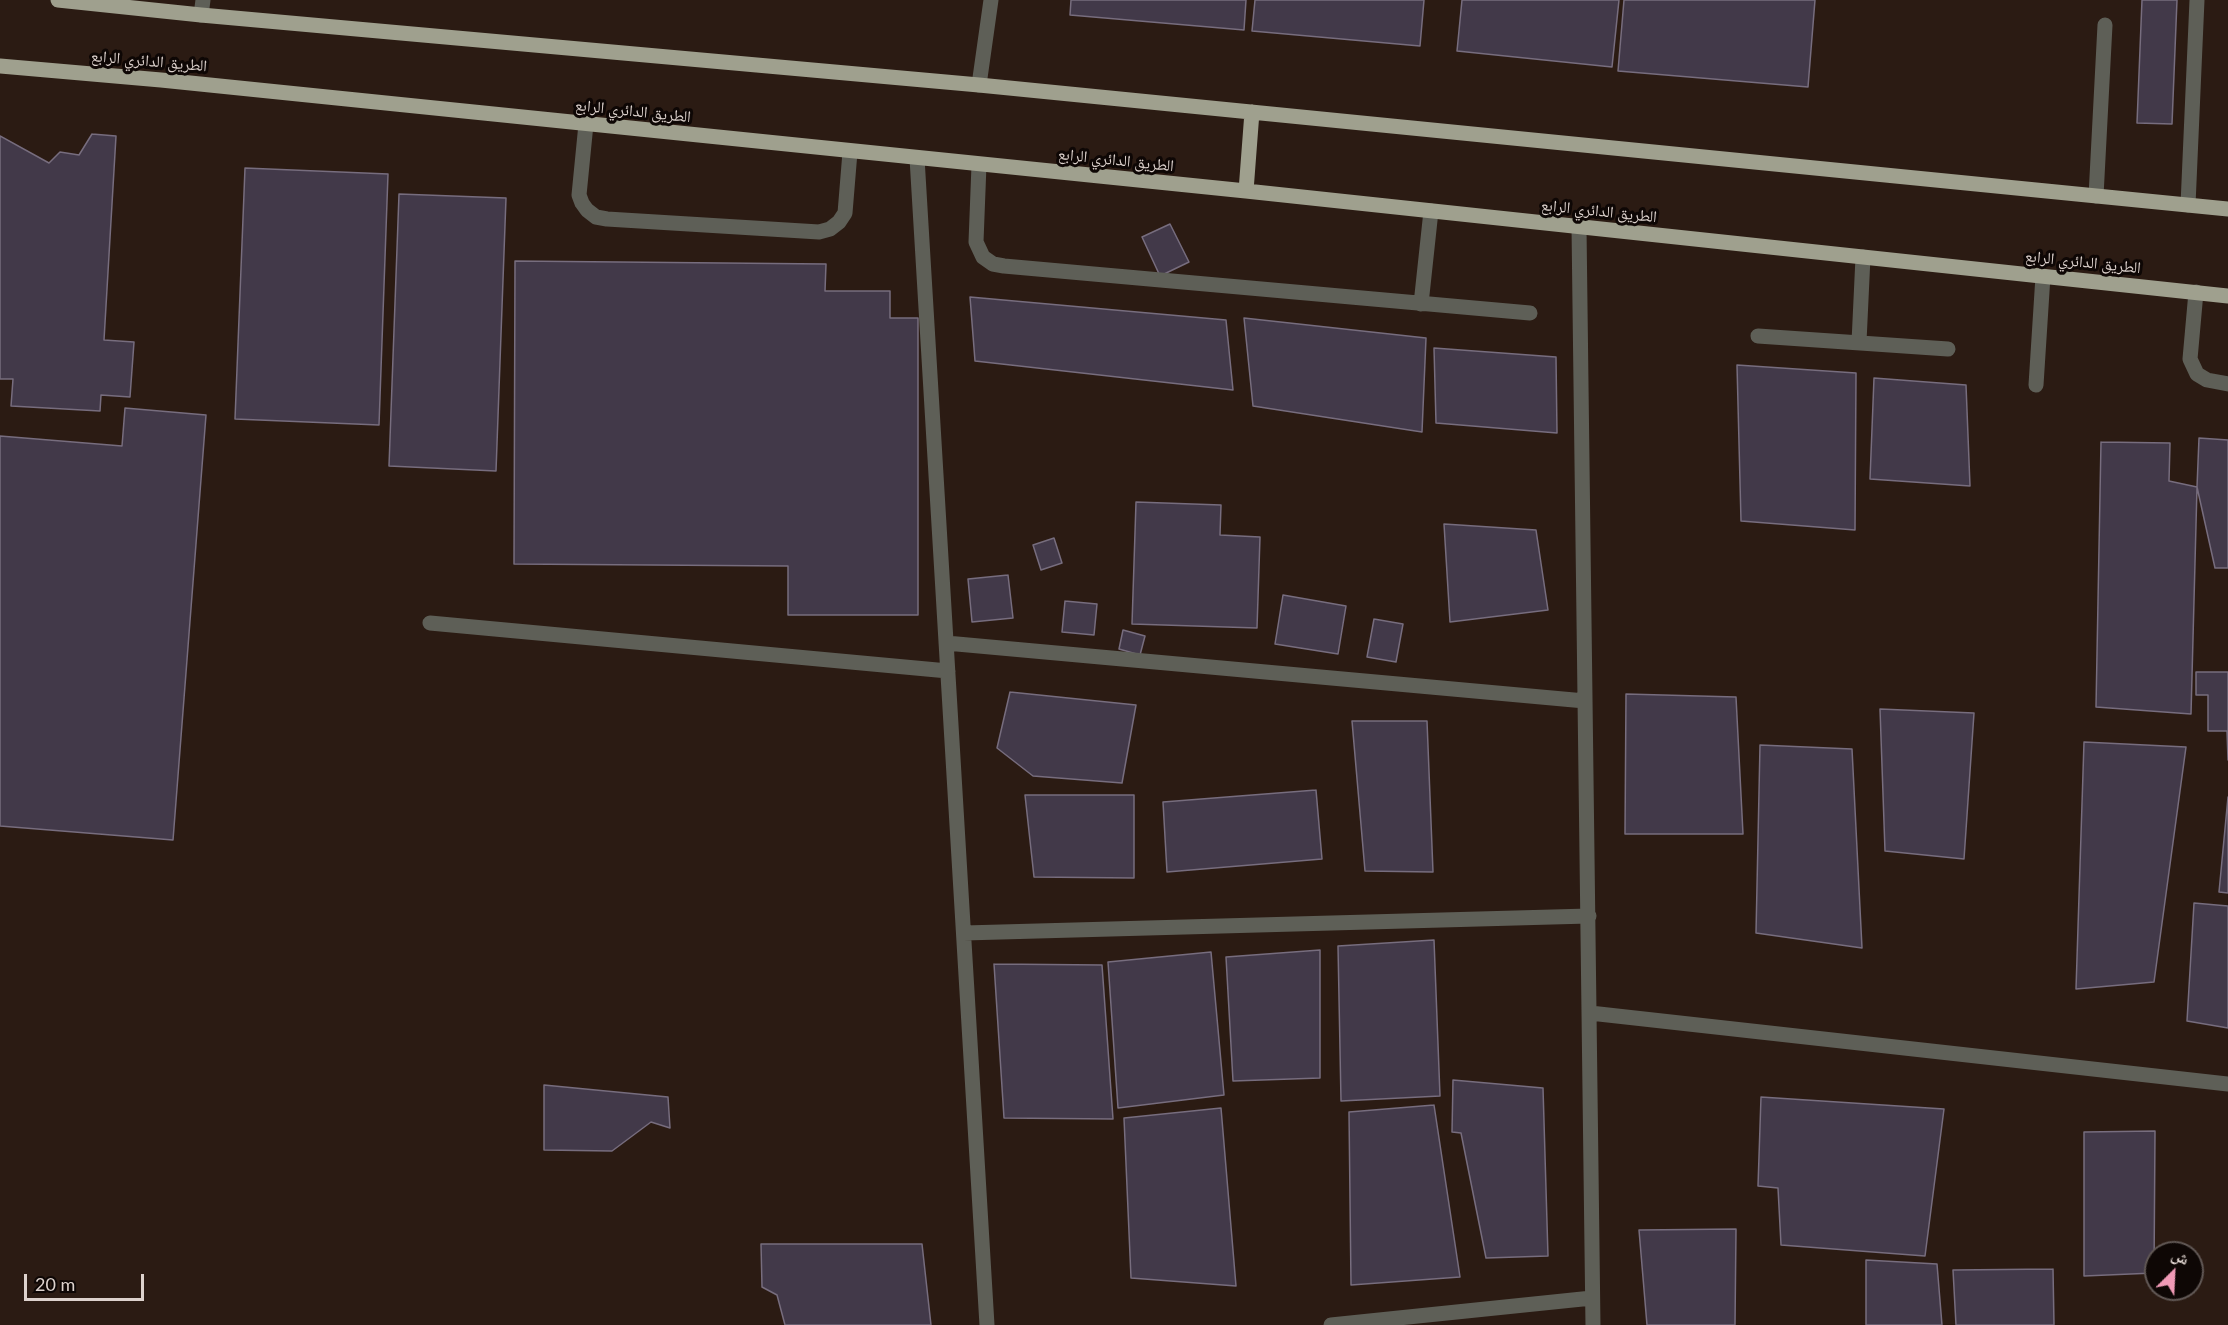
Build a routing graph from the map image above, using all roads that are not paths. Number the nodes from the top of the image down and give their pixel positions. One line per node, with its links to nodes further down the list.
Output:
1 (58, 0): 4 (main road)
2 (990, 0): 8 (street)
3 (2197, 0): 16 (street)
4 (123, 3): 5 (main road)
5 (202, 7): 8 (main road)
6 (2105, 25): 15 (street)
7 (0, 66): 10 (main road, الطريق الدائري الرابع)
8 (979, 85): 9 (main road)
9 (1252, 112): 14 (main road); 15 (main road)
10 (586, 124): 11 (main road, الطريق الدائري الرابع); 11 (street)
11 (850, 152): 12 (main road, الطريق الدائري الرابع)
12 (917, 158): 13 (main road, الطريق الدائري الرابع); 32 (street)
13 (979, 165): 14 (main road, الطريق الدائري الرابع); 24 (street)
14 (1246, 191): 18 (main road, الطريق الدائري الرابع)
15 (2096, 196): 16 (main road)
16 (2188, 205): 17 (main road)
17 (2228, 209)
18 (1431, 211): 19 (main road, الطريق الدائري الرابع); 24 (street)
19 (1579, 228): 20 (main road, الطريق الدائري الرابع); 34 (street)
20 (1863, 257): 21 (main road, الطريق الدائري الرابع); 27 (street)
21 (2043, 276): 22 (main road, الطريق الدائري الرابع); 30 (street)
22 (2196, 292): 23 (main road, الطريق الدائري الرابع); 29 (street)
23 (2228, 296)
24 (1421, 303): 25 (street)
25 (1530, 313)
26 (1758, 336): 27 (street)
27 (1859, 342): 28 (street)
28 (1948, 349)
29 (2228, 384)
30 (2036, 385)
31 (430, 623): 33 (street)
32 (946, 643): 33 (street); 34 (street)
33 (948, 671): 36 (street)
34 (1585, 701): 35 (street)
35 (1588, 916): 36 (street); 37 (street)
36 (964, 933): 40 (street)
37 (1590, 1013): 38 (street); 39 (street)
38 (2228, 1084)
39 (1592, 1298): 41 (street); 42 (street)
40 (987, 1325)
41 (1331, 1325)
42 (1593, 1325)

